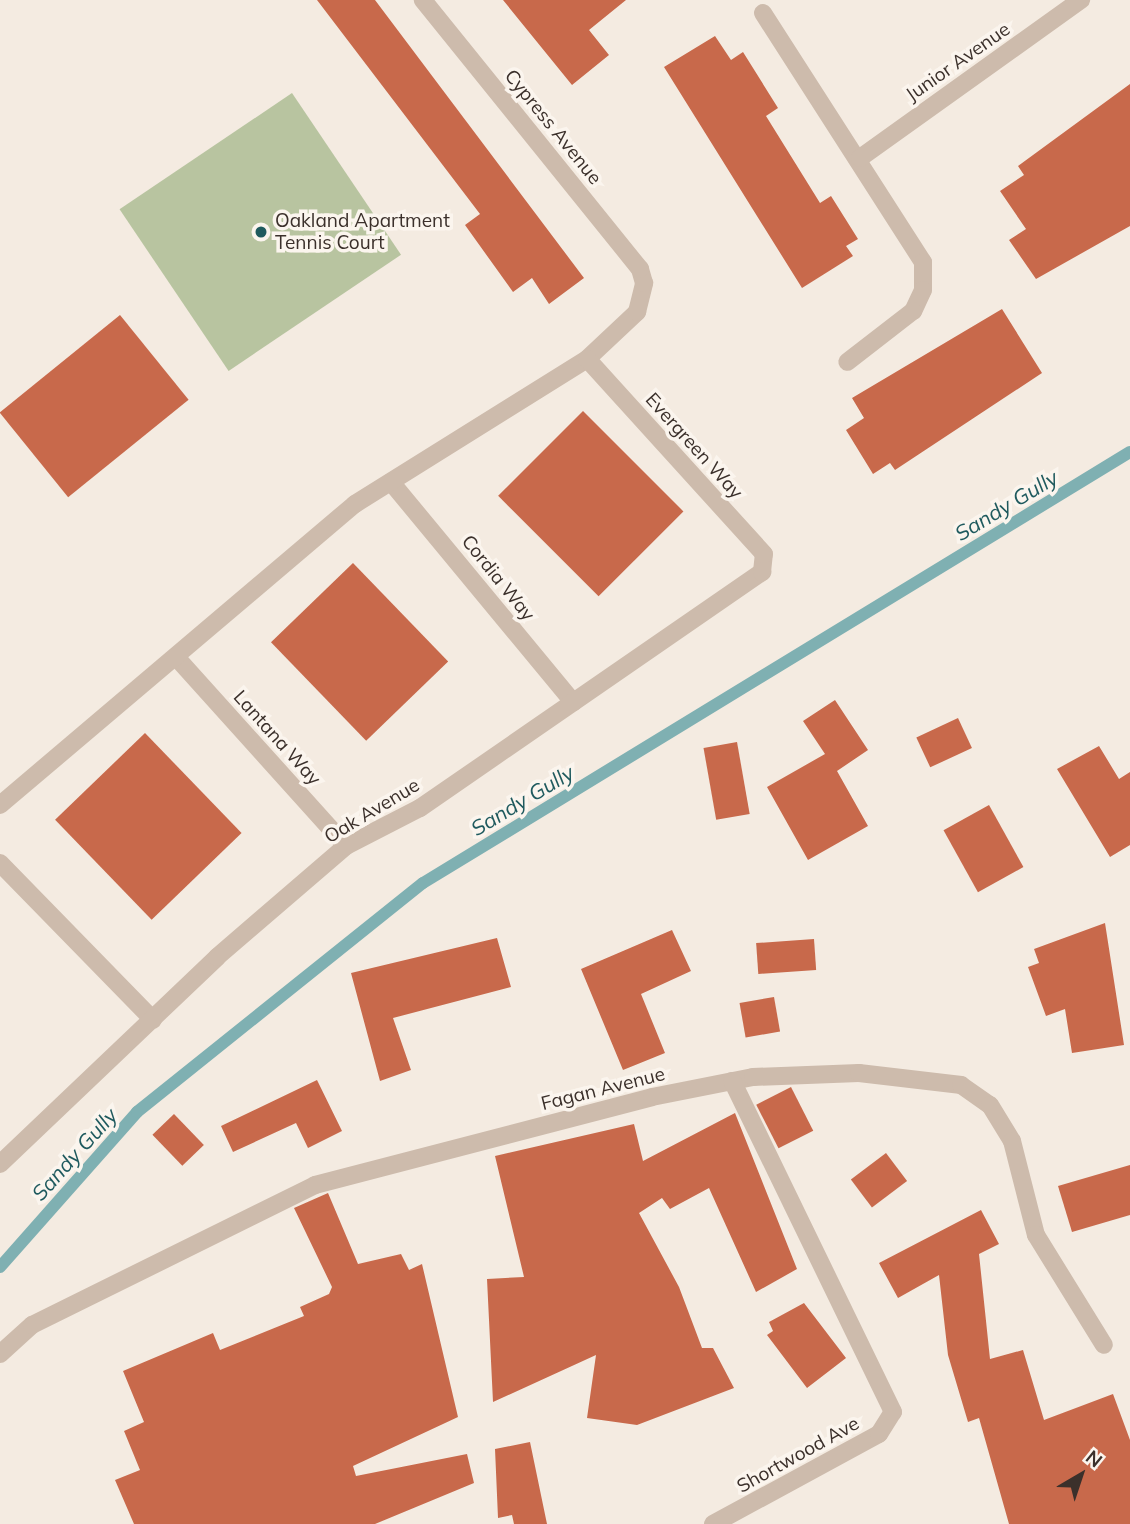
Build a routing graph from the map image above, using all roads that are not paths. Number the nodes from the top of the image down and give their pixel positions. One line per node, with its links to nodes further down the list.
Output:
1 (423, 0): 5 (street, Cypress Avenue)
2 (1081, 0): 4 (street, Junior Avenue)
3 (763, 13): 4 (street)
4 (860, 158): 6 (street)
5 (587, 359): 7 (street); 8 (street, Evergreen Way)
6 (847, 362)
7 (391, 482): 9 (street); 10 (street, Cordia Way)
8 (767, 564): 10 (street, Oak Avenue)
9 (176, 657): 11 (street); 12 (street, Lantana Way)
10 (573, 702): 12 (street, Oak Avenue)
11 (0, 805)
12 (346, 846): 14 (street, Oak Avenue)
13 (0, 863): 14 (street)
14 (153, 1020): 16 (street, Oak Avenue)
15 (732, 1082): 17 (street, Fagan Avenue); 18 (street, Fagan Avenue); 19 (street, Shortwood Ave)
16 (0, 1164)
17 (1104, 1345)
18 (0, 1354)
19 (713, 1524)

